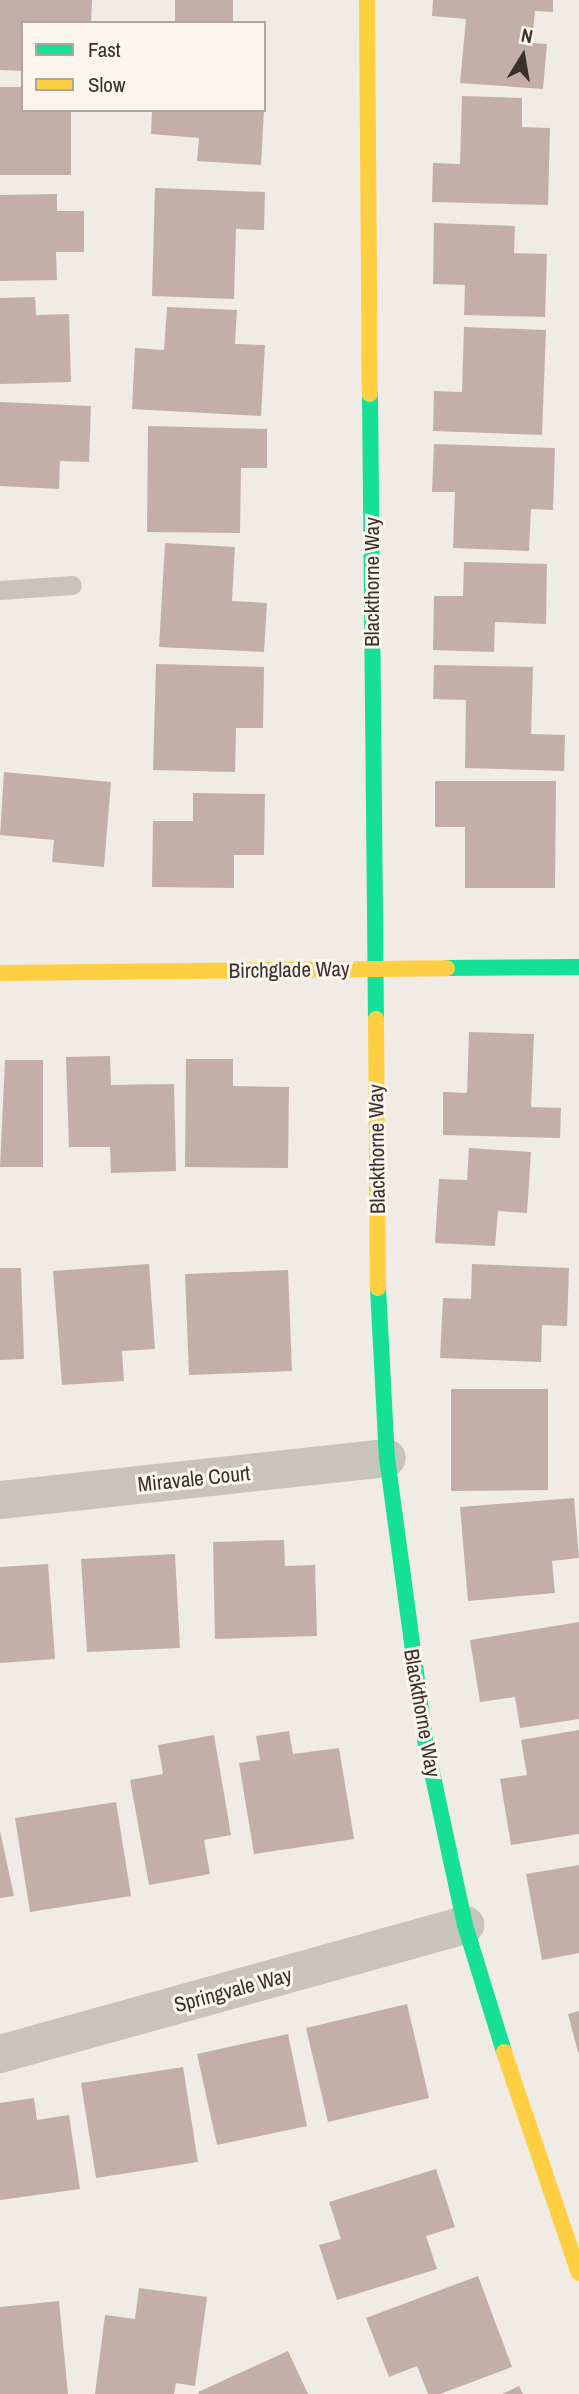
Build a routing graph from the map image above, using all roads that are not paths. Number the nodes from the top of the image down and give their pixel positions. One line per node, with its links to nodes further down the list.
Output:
1 (367, 0): 5 (street, Blackthorne Way)
2 (72, 585): 3 (lane)
3 (0, 590)
4 (579, 967): 5 (street, Birchglade Way)
5 (375, 969): 6 (street, Birchglade Way); 7 (street, Blackthorne Way)
6 (0, 973)
7 (387, 1458): 8 (street, Miravale Court); 9 (street, Blackthorne Way)
8 (0, 1500)
9 (465, 1925): 10 (street, Springvale Way); 11 (street, Blackthorne Way)
10 (0, 2054)
11 (579, 2273)

